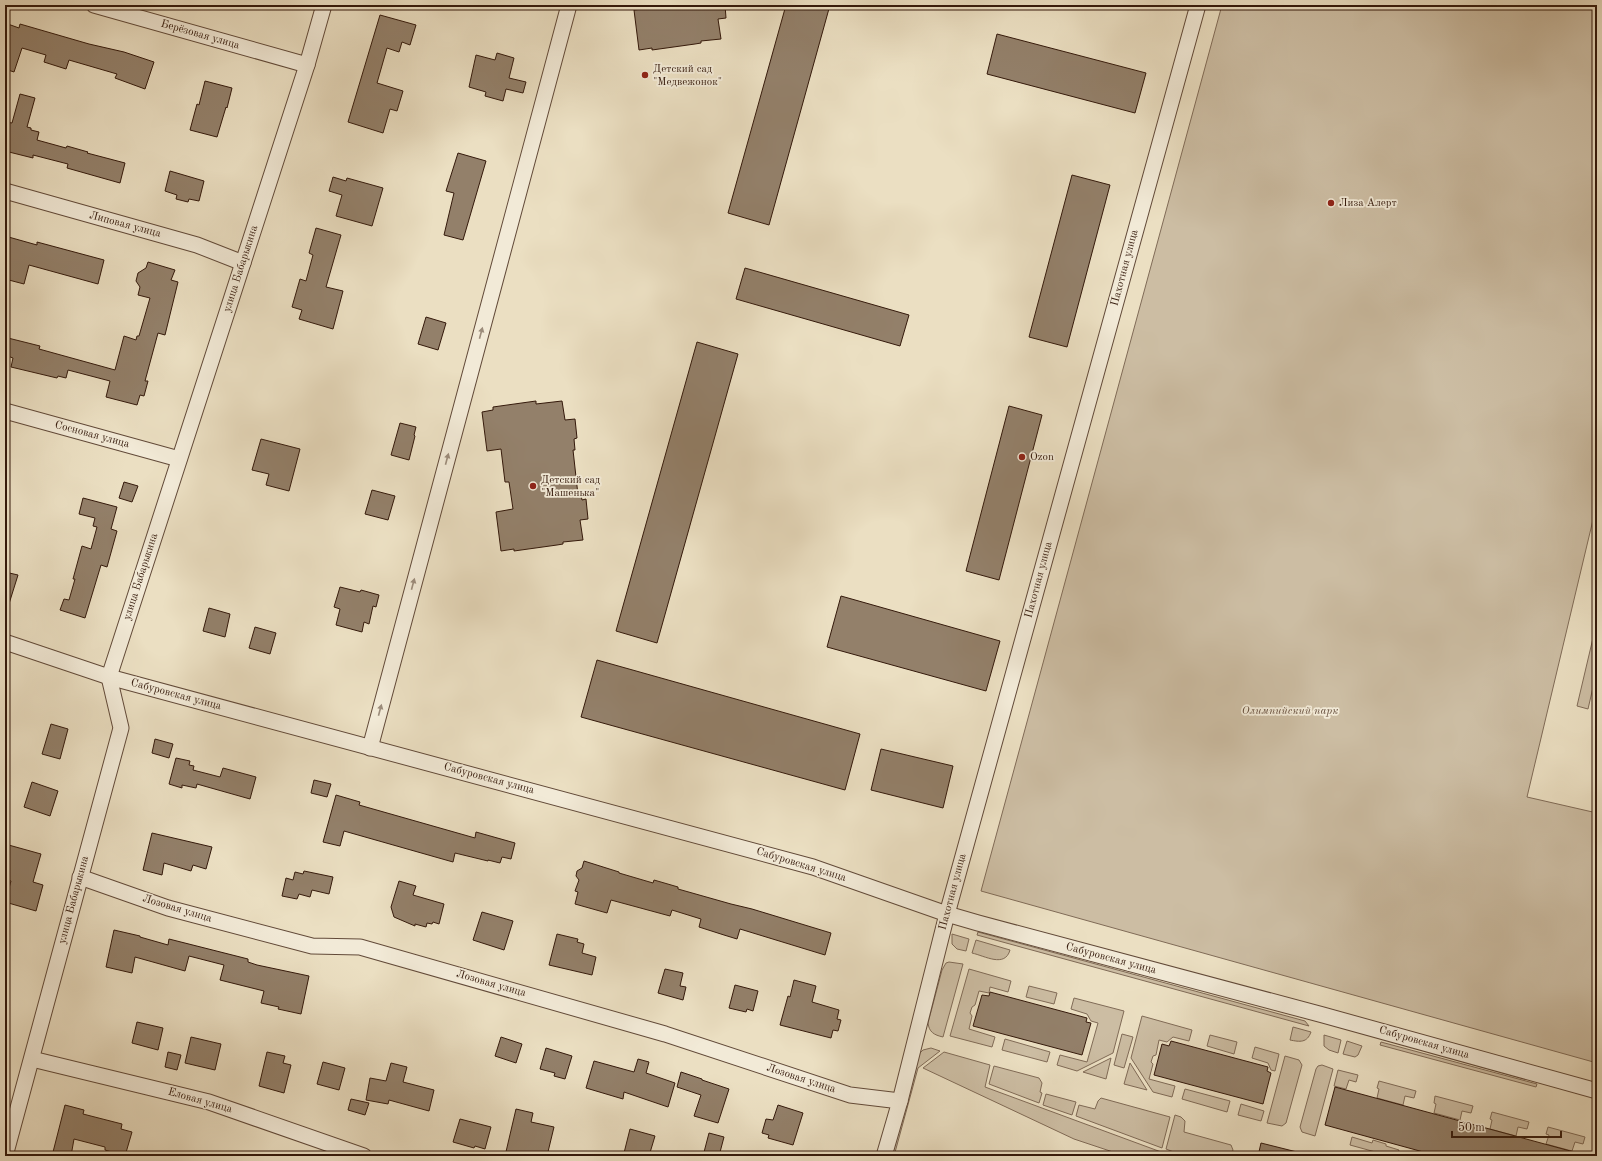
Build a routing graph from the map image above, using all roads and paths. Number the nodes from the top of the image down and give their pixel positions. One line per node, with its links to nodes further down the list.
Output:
1 (94, 5): 5 (street, Берёзовая улица)
2 (324, 5): 5 (street, улица Бабарыкина)
3 (569, 5): 12 (street, one-way to 3)
4 (1198, 5): 14 (street, Пахотная улица)
5 (306, 65): 7 (street, улица Бабарыкина)
6 (5, 191): 7 (street, Липовая улица)
7 (243, 263): 9 (street, улица Бабарыкина)
8 (5, 411): 9 (street, Сосновая улица)
9 (179, 459): 11 (street, улица Бабарыкина)
10 (5, 642): 11 (street, Сабуровская улица)
11 (109, 677): 12 (street, Сабуровская улица); 13 (street, улица Бабарыкина)
12 (370, 748): 14 (street, Сабуровская улица)
13 (80, 877): 15 (street, улица Бабарыкина); 17 (street, Лозовая улица)
14 (947, 914): 16 (street, Сабуровская улица); 17 (street, Пахотная улица)
15 (32, 1059): 18 (street, улица Бабарыкина); 19 (street, Еловая улица)
16 (1597, 1091)
17 (900, 1101): 20 (street, Пахотная улица)
18 (5, 1156)
19 (364, 1156)
20 (884, 1156)

